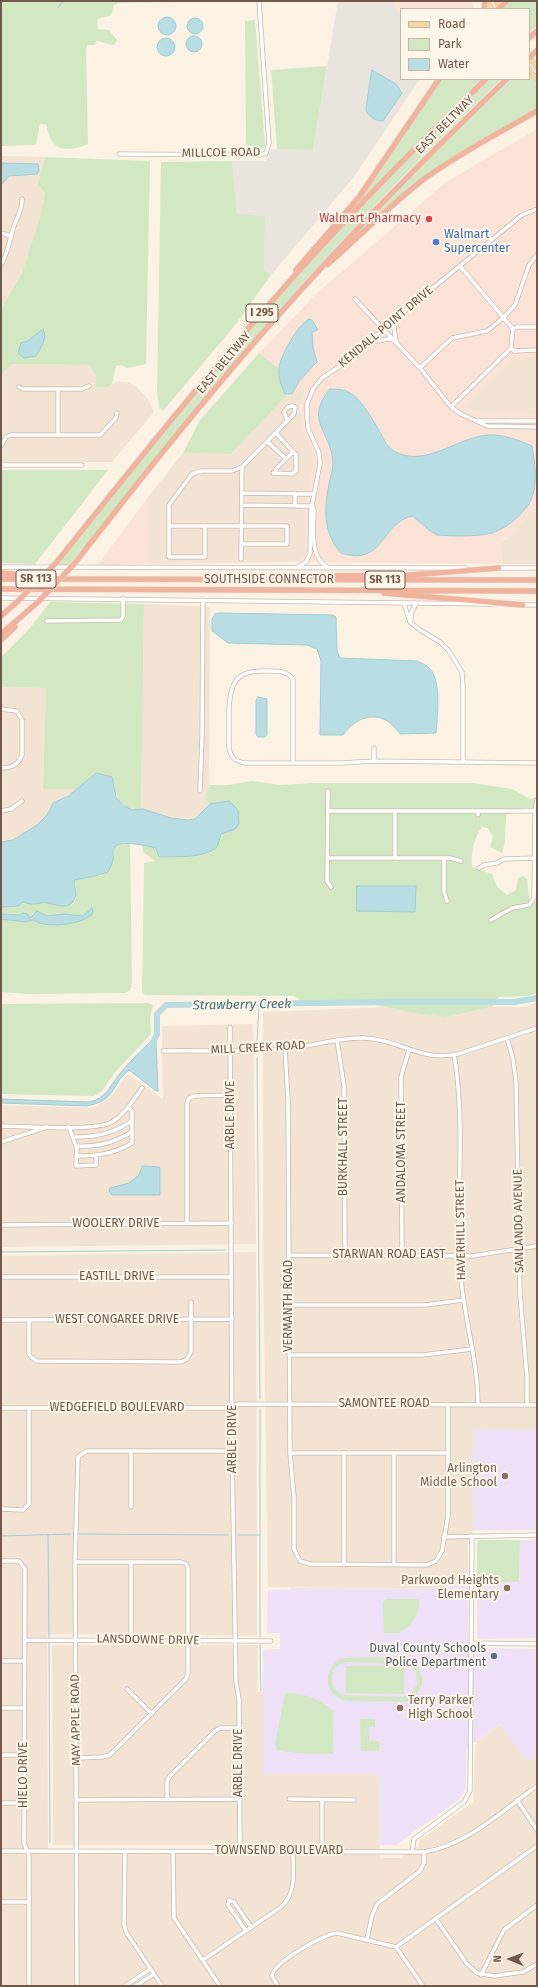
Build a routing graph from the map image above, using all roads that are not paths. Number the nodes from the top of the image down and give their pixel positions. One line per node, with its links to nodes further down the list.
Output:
1 (258, 1): 12 (street, MILLCOE ROAD)
2 (537, 31): 3 (highway)
3 (530, 37)
4 (530, 58): 5 (main road)
5 (537, 68)
6 (530, 70): 10 (main road)
7 (438, 80): 22 (highway)
8 (485, 80): 22 (highway, EAST BELTWAY / I 295)
9 (505, 80): 20 (highway, EAST BELTWAY / I 295)
10 (537, 80)
11 (537, 111): 20 (highway)
12 (119, 154)
13 (22, 198): 16 (street)
14 (537, 209): 19 (street, KENDALL POINT DRIVE)
15 (1, 233): 16 (street)
16 (11, 236): 18 (street)
17 (537, 254): 24 (street)
18 (1, 266)
19 (460, 266): 23 (street, KENDALL POINT DRIVE); 24 (street)
20 (308, 282): 82 (highway, EAST BELTWAY / I 295, bridge)
21 (355, 299): 26 (street)
22 (268, 306): 83 (highway, EAST BELTWAY / I 295, bridge)
23 (396, 318): 26 (street, KENDALL POINT DRIVE); 28 (street)
24 (503, 318): 27 (street); 32 (street)
25 (536, 326): 27 (street)
26 (384, 328): 28 (street); 29 (street, KENDALL POINT DRIVE)
27 (513, 329): 30 (street)
28 (396, 341): 29 (street); 32 (street)
29 (369, 343): 53 (street, KENDALL POINT DRIVE)
30 (511, 348): 31 (street); 36 (street)
31 (537, 350)
32 (420, 368): 36 (street)
33 (89, 386): 35 (street)
34 (19, 387): 35 (street)
35 (58, 389): 43 (street)
36 (451, 407): 39 (street)
37 (117, 412): 43 (street)
38 (287, 420): 42 (street)
39 (474, 421): 40 (street); 41 (street)
40 (537, 421)
41 (537, 427)
42 (276, 433): 44 (street); 46 (street)
43 (58, 436): 45 (street)
44 (268, 442): 47 (street); 50 (street)
45 (1, 446)
46 (293, 452): 47 (street); 47 (street)
47 (286, 460)
48 (1, 465): 49 (street)
49 (82, 465)
50 (242, 468): 52 (street); 57 (street)
51 (295, 493): 52 (street); 53 (street); 55 (street)
52 (242, 494): 54 (street)
53 (314, 494): 56 (street, KENDALL POINT DRIVE)
54 (242, 505): 55 (street); 59 (street)
55 (295, 506): 56 (street)
56 (312, 506): 63 (street, KENDALL POINT DRIVE); 64 (street, KENDALL POINT DRIVE)
57 (169, 526): 58 (street); 58 (street)
58 (205, 526): 59 (street)
59 (242, 526): 60 (street); 60 (street)
60 (241, 544): 61 (street)
61 (241, 559)
62 (1, 567): 63 (street)
63 (297, 568): 64 (street)
64 (327, 568): 65 (street)
65 (499, 568): 66 (street); 70 (highway)
66 (537, 568)
67 (1, 573): 69 (highway)
68 (1, 578): 69 (highway, SOUTHSIDE CONNECTOR / SR 113)
69 (71, 578): 70 (highway, SOUTHSIDE CONNECTOR / SR 113)
70 (233, 579): 71 (highway, SOUTHSIDE CONNECTOR / SR 113)
71 (537, 580)
72 (1, 590): 73 (highway, SOUTHSIDE CONNECTOR / SR 113)
73 (372, 590): 74 (highway, SOUTHSIDE CONNECTOR / SR 113); 80 (highway)
74 (537, 591)
75 (1, 598): 76 (street, SOUTHSIDE CONNECTOR)
76 (123, 598): 77 (street, SOUTHSIDE CONNECTOR); 84 (street)
77 (203, 600): 78 (street, SOUTHSIDE CONNECTOR); 95 (street)
78 (404, 604): 79 (street, SOUTHSIDE CONNECTOR); 85 (street)
79 (416, 604): 80 (street, SOUTHSIDE CONNECTOR); 85 (street)
80 (523, 605): 81 (street, SOUTHSIDE CONNECTOR)
81 (537, 605)
82 (31, 610): 86 (highway, EAST BELTWAY / I 295); 87 (highway)
83 (1, 616)
84 (47, 621)
85 (412, 623): 91 (street)
86 (1, 634)
87 (1, 640)
88 (1, 709): 94 (street)
89 (374, 748): 90 (street)
90 (374, 761): 91 (street); 92 (street)
91 (463, 761): 93 (street)
92 (293, 763): 92 (street)
93 (537, 763)
94 (1, 768)
95 (200, 791)
96 (328, 791): 100 (street)
97 (537, 800): 101 (street)
98 (22, 801): 99 (street)
99 (1, 811)
100 (328, 811): 102 (street); 103 (street)
101 (535, 811): 102 (street); 106 (street)
102 (394, 812): 104 (street)
103 (327, 858): 104 (street); 109 (street)
104 (395, 858): 105 (street)
105 (444, 858): 107 (street); 110 (street)
106 (535, 858): 108 (street); 111 (street)
107 (461, 861)
108 (479, 868)
109 (330, 887)
110 (447, 901)
111 (491, 920)
112 (230, 1027): 117 (street, ARBLE DRIVE)
113 (537, 1028): 114 (street, MILL CREEK ROAD)
114 (507, 1038): 120 (street, MILL CREEK ROAD); 138 (street, SANLANDO AVENUE)
115 (337, 1040): 116 (street, MILL CREEK ROAD); 118 (street, MILL CREEK ROAD); 140 (street, BURKHALL STREET)
116 (285, 1049): 117 (street, MILL CREEK ROAD); 139 (street, VERMANTH ROAD)
117 (231, 1050): 119 (street, MILL CREEK ROAD); 122 (street, ARBLE DRIVE)
118 (409, 1050): 120 (street, MILL CREEK ROAD); 141 (street, ANDALOMA STREET)
119 (163, 1051)
120 (454, 1054): 142 (street, HAVERHILL STREET)
121 (142, 1088): 123 (street)
122 (231, 1095): 134 (street); 135 (street, ARBLE DRIVE)
123 (128, 1107): 124 (street); 127 (street)
124 (132, 1121): 128 (street); 129 (street)
125 (1, 1126): 126 (street)
126 (50, 1126): 127 (street); 130 (street)
127 (69, 1127): 129 (street)
128 (132, 1132): 131 (street); 133 (street)
129 (73, 1137): 131 (street)
130 (1, 1142)
131 (76, 1146): 132 (street)
132 (76, 1156): 133 (street); 133 (street)
133 (96, 1156)
134 (187, 1223): 135 (street, WOOLERY DRIVE); 136 (street, WOOLERY DRIVE)
135 (232, 1223): 144 (street, ARBLE DRIVE)
136 (1, 1225)
137 (537, 1246): 138 (street, STARWAN ROAD EAST)
138 (519, 1249): 142 (street, STARWAN ROAD EAST); 155 (street, SANLANDO AVENUE)
139 (289, 1255): 140 (street, STARWAN ROAD EAST); 147 (street, VERMANTH ROAD)
140 (345, 1255): 141 (street, STARWAN ROAD EAST)
141 (402, 1255): 142 (street, STARWAN ROAD EAST)
142 (460, 1256): 145 (street, HAVERHILL STREET)
143 (1, 1277): 144 (street, EASTILL DRIVE)
144 (232, 1277): 148 (street, ARBLE DRIVE)
145 (464, 1300): 147 (street); 152 (street, HAVERHILL STREET)
146 (191, 1302): 149 (street)
147 (289, 1305): 153 (street, VERMANTH ROAD)
148 (232, 1318): 149 (street, WEST CONGAREE DRIVE); 159 (street, ARBLE DRIVE)
149 (191, 1319): 151 (street, WEST CONGAREE DRIVE); 151 (street)
150 (1, 1320): 151 (street, WEST CONGAREE DRIVE)
151 (29, 1320)
152 (472, 1350): 153 (street); 158 (street, HAVERHILL STREET)
153 (289, 1354): 157 (street, VERMANTH ROAD)
154 (448, 1404): 157 (street, SAMONTEE ROAD); 158 (street, SAMONTEE ROAD); 167 (street)
155 (527, 1404): 156 (street, SAMONTEE ROAD); 158 (street, SAMONTEE ROAD)
156 (537, 1404)
157 (290, 1405): 159 (street, SAMONTEE ROAD); 164 (street, VERMANTH ROAD)
158 (478, 1405)
159 (232, 1407): 161 (street, WEDGEFIELD BOULEVARD); 163 (street, ARBLE DRIVE)
160 (1, 1408): 161 (street, WEDGEFIELD BOULEVARD)
161 (29, 1408): 169 (street)
162 (131, 1451): 163 (street); 168 (street); 174 (street, MAY APPLE ROAD)
163 (232, 1451): 182 (street, ARBLE DRIVE)
164 (290, 1453): 165 (street); 176 (street, VERMANTH ROAD)
165 (344, 1453): 166 (street); 176 (street)
166 (394, 1453): 167 (street); 177 (street)
167 (448, 1453): 172 (street)
168 (131, 1507)
169 (1, 1510)
170 (472, 1536): 171 (street); 172 (street); 184 (street)
171 (537, 1536)
172 (443, 1537): 177 (street)
173 (1, 1560): 179 (street, HIELO DRIVE)
174 (75, 1562): 175 (street); 178 (street, MAY APPLE ROAD)
175 (132, 1562): 180 (street); 181 (street)
176 (344, 1564): 177 (street)
177 (394, 1565)
178 (75, 1639): 179 (street, LANSDOWNE DRIVE); 180 (street, LANSDOWNE DRIVE); 195 (street, MAY APPLE ROAD)
179 (24, 1640): 187 (street, HIELO DRIVE)
180 (131, 1640): 181 (street, LANSDOWNE DRIVE)
181 (188, 1640): 182 (street, LANSDOWNE DRIVE); 191 (street)
182 (235, 1641): 183 (street, LANSDOWNE DRIVE); 192 (street, ARBLE DRIVE)
183 (272, 1642)
184 (471, 1643): 185 (street); 216 (street)
185 (537, 1644)
186 (1, 1661): 187 (street)
187 (24, 1662): 190 (street, HIELO DRIVE)
188 (127, 1689): 191 (street)
189 (1, 1708): 190 (street)
190 (24, 1708): 194 (street, HIELO DRIVE)
191 (152, 1714): 195 (street)
192 (239, 1728): 197 (street); 198 (street, ARBLE DRIVE)
193 (1, 1755): 194 (street)
194 (24, 1755): 205 (street, HIELO DRIVE)
195 (76, 1758): 200 (street, MAY APPLE ROAD)
196 (537, 1786): 203 (street, TOWNSEND BOULEVARD)
197 (166, 1799): 198 (street); 200 (street)
198 (240, 1799): 213 (street, ARBLE DRIVE)
199 (289, 1799): 201 (street)
200 (77, 1800): 210 (street, MAY APPLE ROAD)
201 (322, 1800): 202 (street); 215 (street)
202 (354, 1800)
203 (517, 1800): 206 (street); 217 (street, TOWNSEND BOULEVARD)
204 (1, 1803): 205 (street)
205 (24, 1803): 209 (street, HIELO DRIVE)
206 (537, 1830)
207 (537, 1846): 221 (street)
208 (1, 1851): 209 (street, TOWNSEND BOULEVARD)
209 (26, 1851): 210 (street, TOWNSEND BOULEVARD); 219 (street, HIELO DRIVE)
210 (77, 1851): 211 (street, TOWNSEND BOULEVARD); 232 (street, MAY APPLE ROAD)
211 (125, 1851): 212 (street, TOWNSEND BOULEVARD); 228 (street)
212 (173, 1851): 213 (street, TOWNSEND BOULEVARD); 226 (street)
213 (240, 1851): 214 (street, TOWNSEND BOULEVARD)
214 (293, 1851): 215 (street, TOWNSEND BOULEVARD); 222 (street)
215 (322, 1851): 216 (street, TOWNSEND BOULEVARD)
216 (412, 1852): 217 (street, TOWNSEND BOULEVARD)
217 (424, 1852): 224 (street)
218 (1, 1902): 219 (street)
219 (29, 1902): 231 (street, HIELO DRIVE)
220 (537, 1905): 230 (street)
221 (436, 1919): 225 (street); 230 (street)
222 (251, 1927): 223 (street); 223 (street)
223 (246, 1931): 226 (street)
224 (367, 1939): 225 (street); 237 (street)
225 (396, 1947): 238 (street)
226 (203, 1960): 236 (street)
227 (537, 1964): 230 (street)
228 (150, 1969): 229 (street); 233 (street)
229 (154, 1974): 234 (street); 235 (street)
230 (481, 1975)
231 (29, 1986)
232 (77, 1986)
233 (125, 1986)
234 (136, 1986)
235 (162, 1986)
236 (220, 1986)
237 (278, 1986)
238 (423, 1986)

